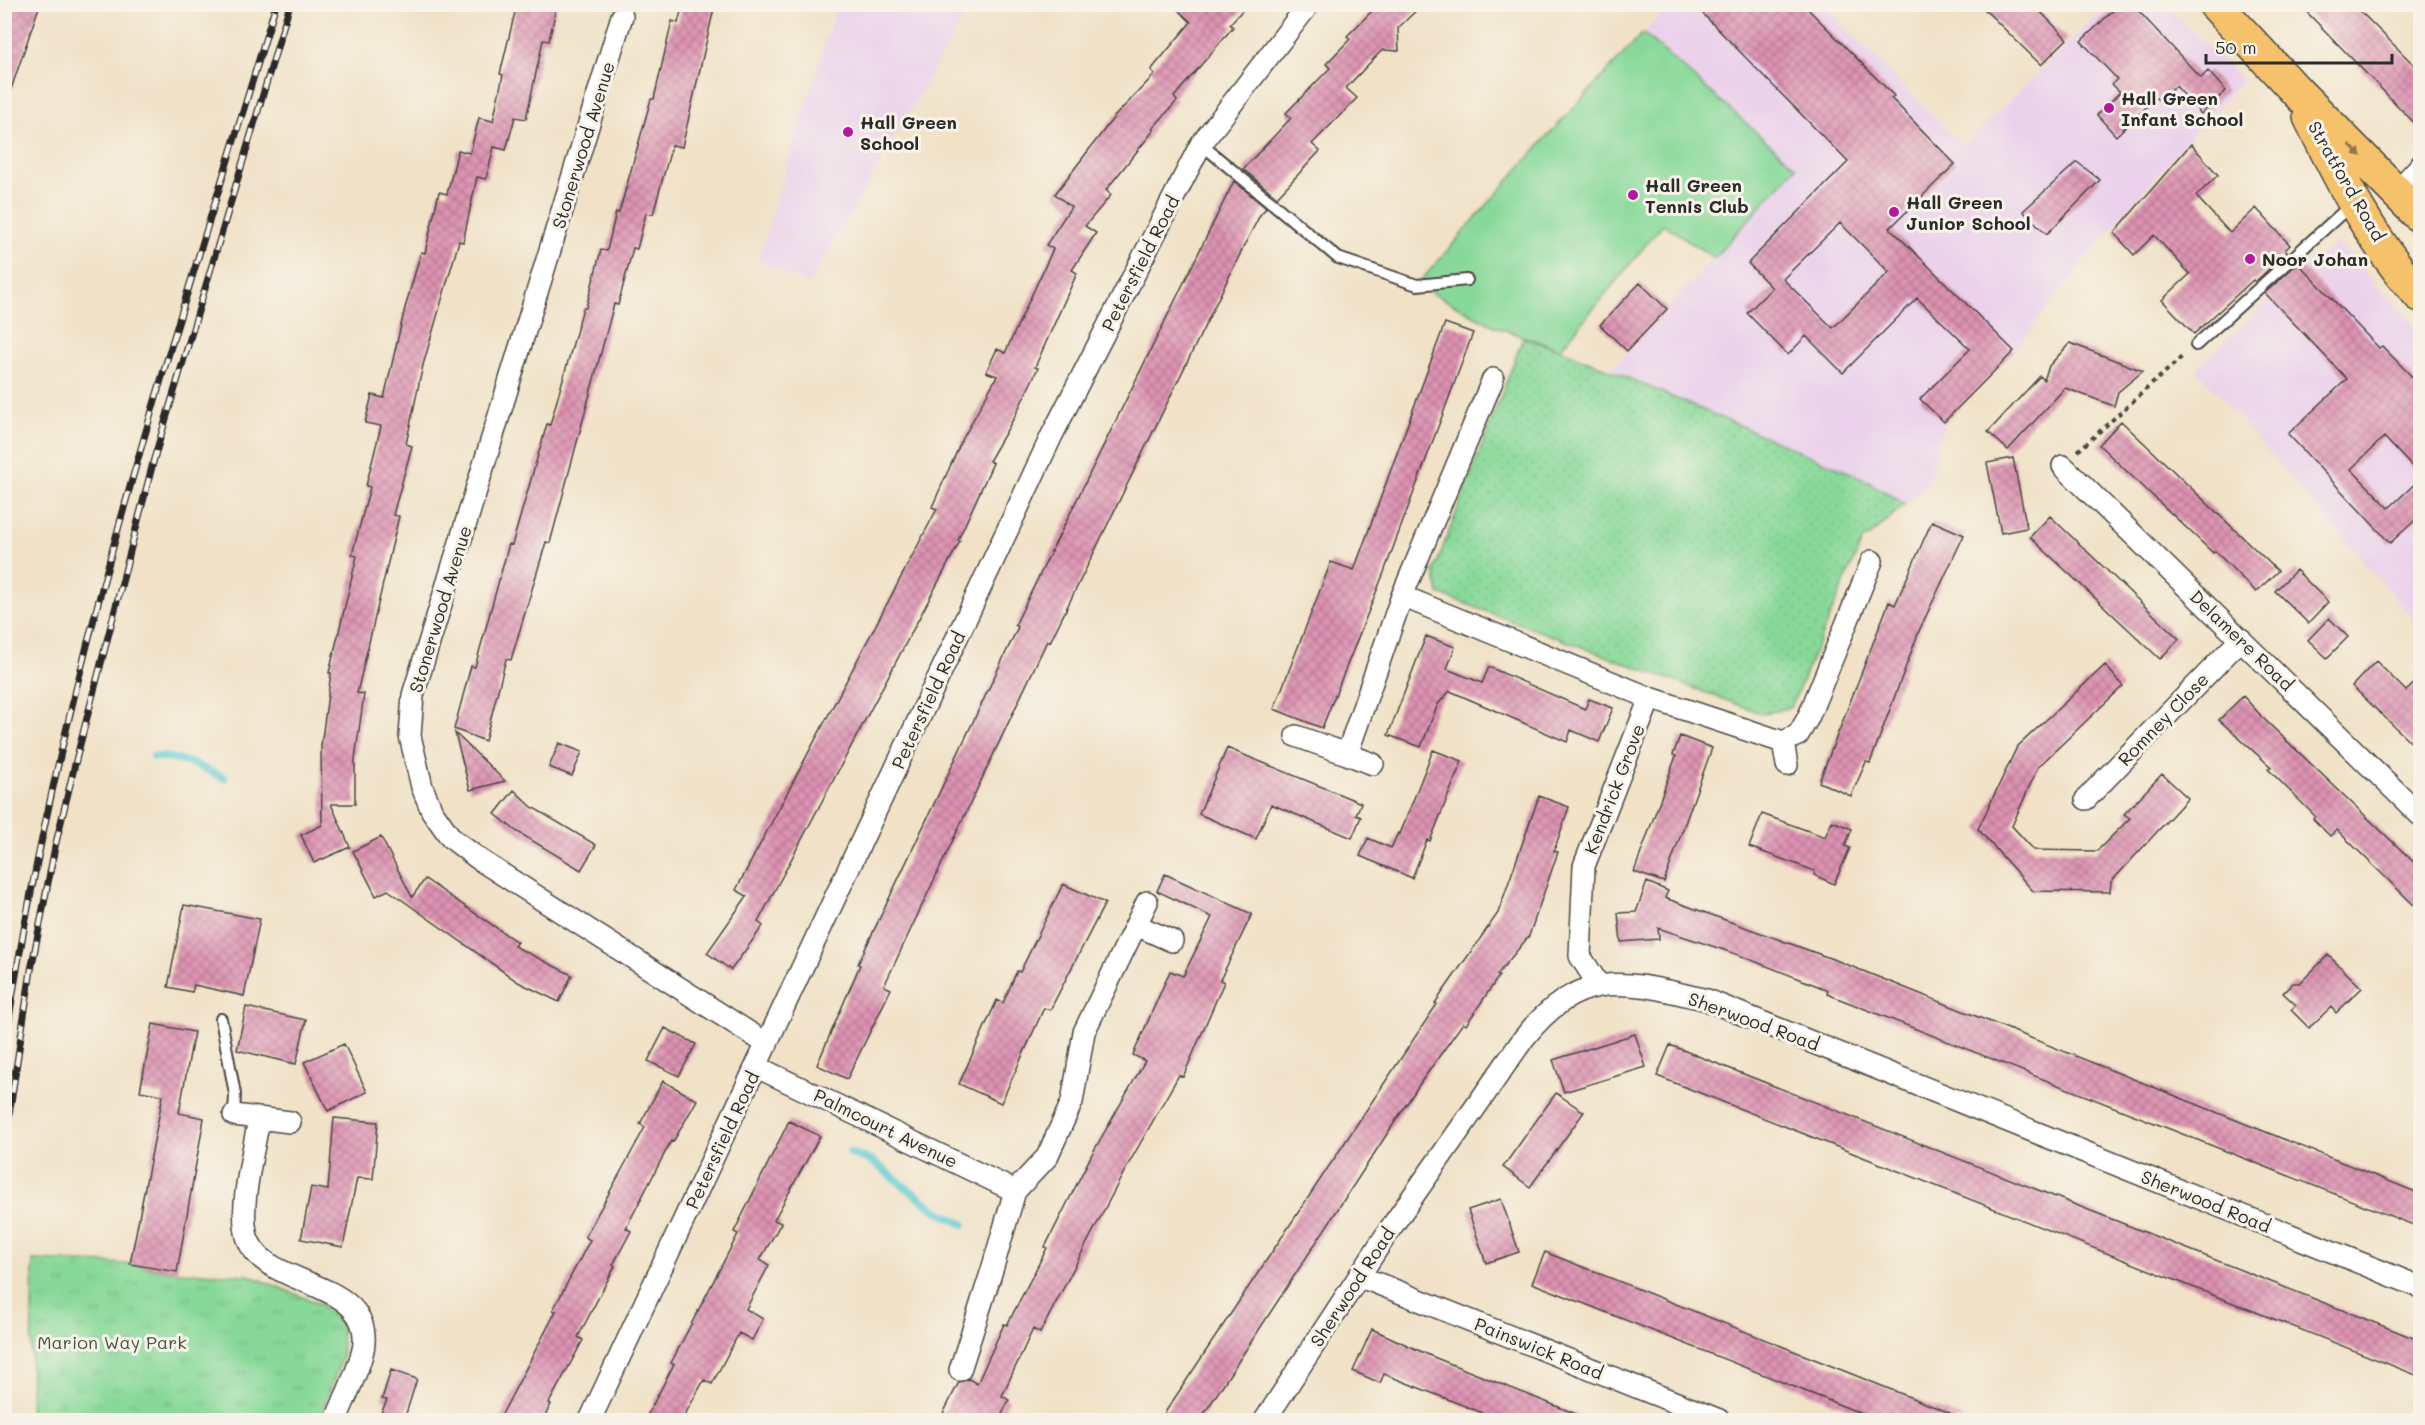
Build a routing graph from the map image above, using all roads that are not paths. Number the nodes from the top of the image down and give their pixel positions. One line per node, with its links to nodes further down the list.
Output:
1 (1309, 4): 5 (street, Petersfield Road)
2 (2215, 4): 4 (highway, Stratford Road)
3 (622, 16): 31 (street, Stonerwood Avenue)
4 (2299, 94): 7 (highway, Stratford Road, one-way to 7); 8 (highway, Stratford Road)
5 (1201, 144): 10 (lane); 31 (street, Petersfield Road)
6 (2421, 166): 7 (street)
7 (2397, 192): 8 (highway); 9 (highway, Stratford Road)
8 (2361, 212): 11 (highway, Stratford Road); 12 (lane)
9 (2421, 216)
10 (1467, 280)
11 (2421, 295)
12 (2196, 345)
13 (1493, 379): 16 (street)
14 (2063, 466): 17 (street, Delamere Road)
15 (1872, 561): 20 (street)
16 (1402, 596): 18 (street); 21 (street)
17 (2241, 639): 24 (street, Romney Close); 25 (street, Delamere Road)
18 (1650, 698): 20 (street); 29 (street, Kendrick Grove)
19 (1296, 736): 21 (street)
20 (1784, 742): 23 (street)
21 (1347, 754): 22 (street)
22 (1373, 764)
23 (1787, 765)
24 (2086, 799)
25 (2421, 815)
26 (1147, 902): 27 (street)
27 (1136, 925): 28 (street); 36 (street)
28 (1173, 941)
29 (1598, 984): 37 (street, Sherwood Road); 38 (street, Sherwood Road)
30 (221, 1019): 33 (lane)
31 (767, 1044): 32 (street, Petersfield Road)
32 (757, 1067): 36 (street, Palmcourt Avenue); 41 (street, Petersfield Road)
33 (234, 1114): 34 (street)
34 (259, 1119): 35 (street); 40 (street)
35 (290, 1122)
36 (1015, 1191): 39 (street)
37 (1359, 1276): 42 (street, Sherwood Road); 43 (street, Painswick Road)
38 (2421, 1287)
39 (960, 1370)
40 (336, 1420)
41 (590, 1420)
42 (1265, 1420)
43 (1719, 1420)

